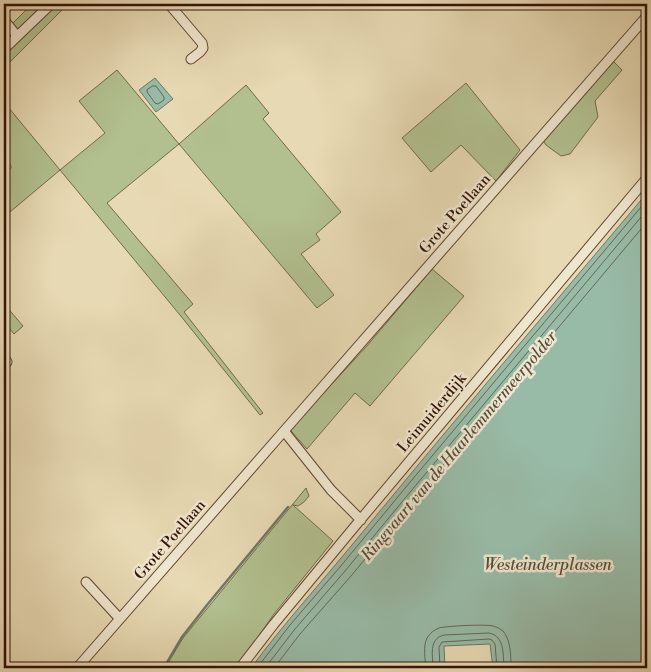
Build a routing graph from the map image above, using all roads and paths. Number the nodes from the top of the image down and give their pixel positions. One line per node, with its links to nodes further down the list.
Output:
1 (51, 4): 5 (street)
2 (169, 4): 7 (street)
3 (647, 16): 9 (street, Grote Poellaan)
4 (4, 20): 5 (street)
5 (18, 36): 6 (street)
6 (4, 49)
7 (191, 59)
8 (647, 178): 10 (street, Leimuiderdijk)
9 (284, 430): 10 (street); 12 (street, Grote Poellaan)
10 (361, 520): 14 (street, Leimuiderdijk)
11 (86, 582): 12 (street)
12 (120, 619): 13 (street, Grote Poellaan)
13 (77, 668)
14 (240, 668)

